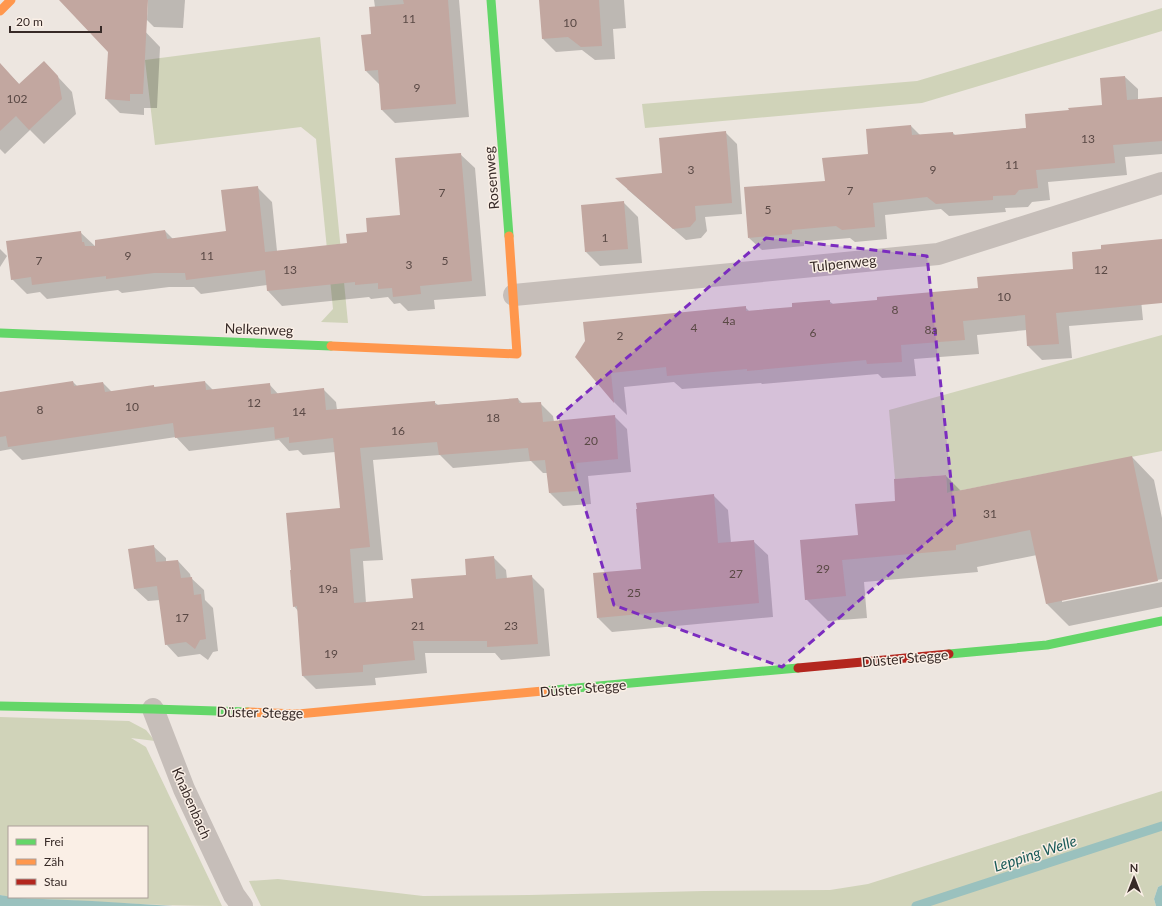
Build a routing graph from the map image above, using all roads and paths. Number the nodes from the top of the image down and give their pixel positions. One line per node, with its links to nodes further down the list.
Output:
1 (11, 0): 3 (street)
2 (491, 0): 5 (street, Rosenweg)
3 (0, 11)
4 (1162, 183): 5 (street, Tulpenweg)
5 (514, 295): 7 (street, Rosenweg)
6 (0, 333): 7 (street, Nelkenweg)
7 (517, 354)
8 (1162, 620): 10 (street, Düster Stegge)
9 (0, 706): 10 (street, Düster Stegge)
10 (153, 709): 11 (street, Knabenbach)
11 (238, 900)

